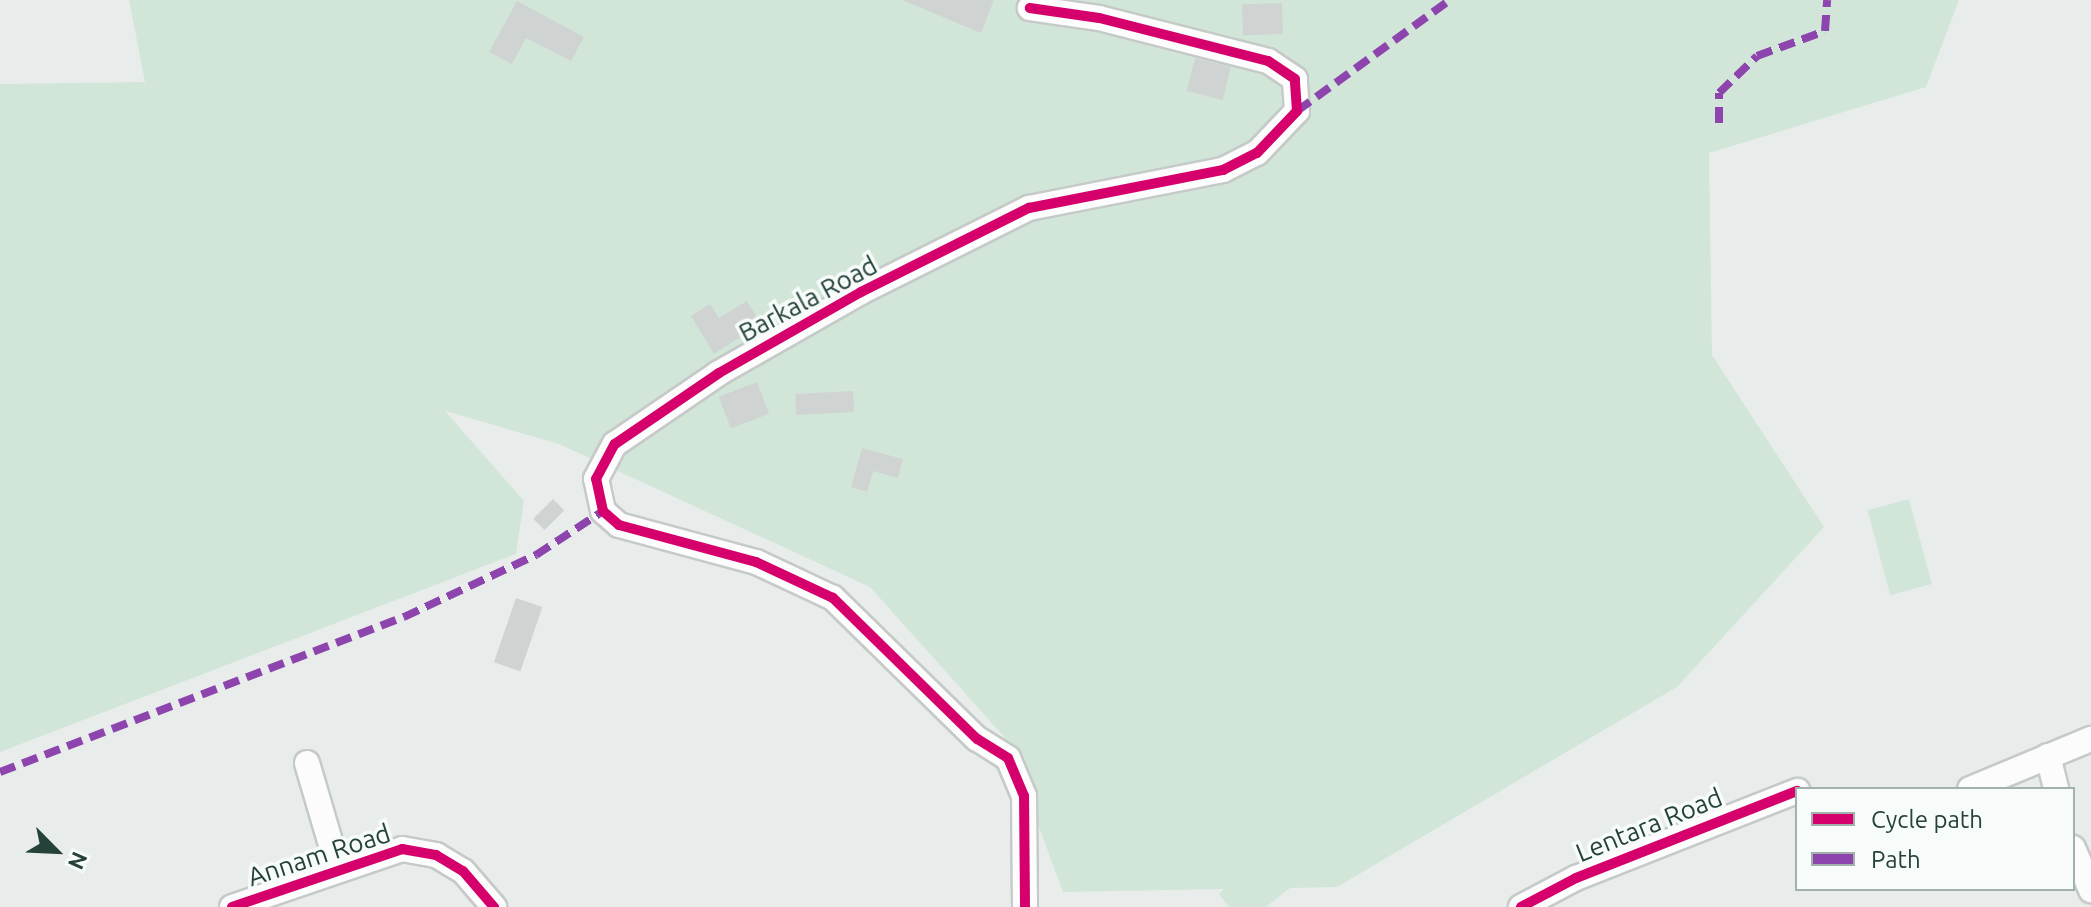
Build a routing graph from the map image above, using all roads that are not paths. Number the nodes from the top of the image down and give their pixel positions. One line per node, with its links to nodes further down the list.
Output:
1 (1059, 6): 2 (street, Barkala Road); 15 (street, Barkala Road)
2 (1030, 8)
3 (2091, 739): 4 (street)
4 (2048, 756): 6 (street); 7 (street)
5 (307, 763): 10 (street)
6 (1975, 787)
7 (2056, 787)
8 (1795, 792): 16 (street, Lentara Road)
9 (2075, 853): 11 (street)
10 (338, 868): 12 (street, Annam Road); 14 (street, Annam Road)
11 (2091, 890)
12 (280, 899): 13 (street, Annam Road)
13 (232, 907)
14 (494, 907)
15 (1025, 907)
16 (1521, 907)

